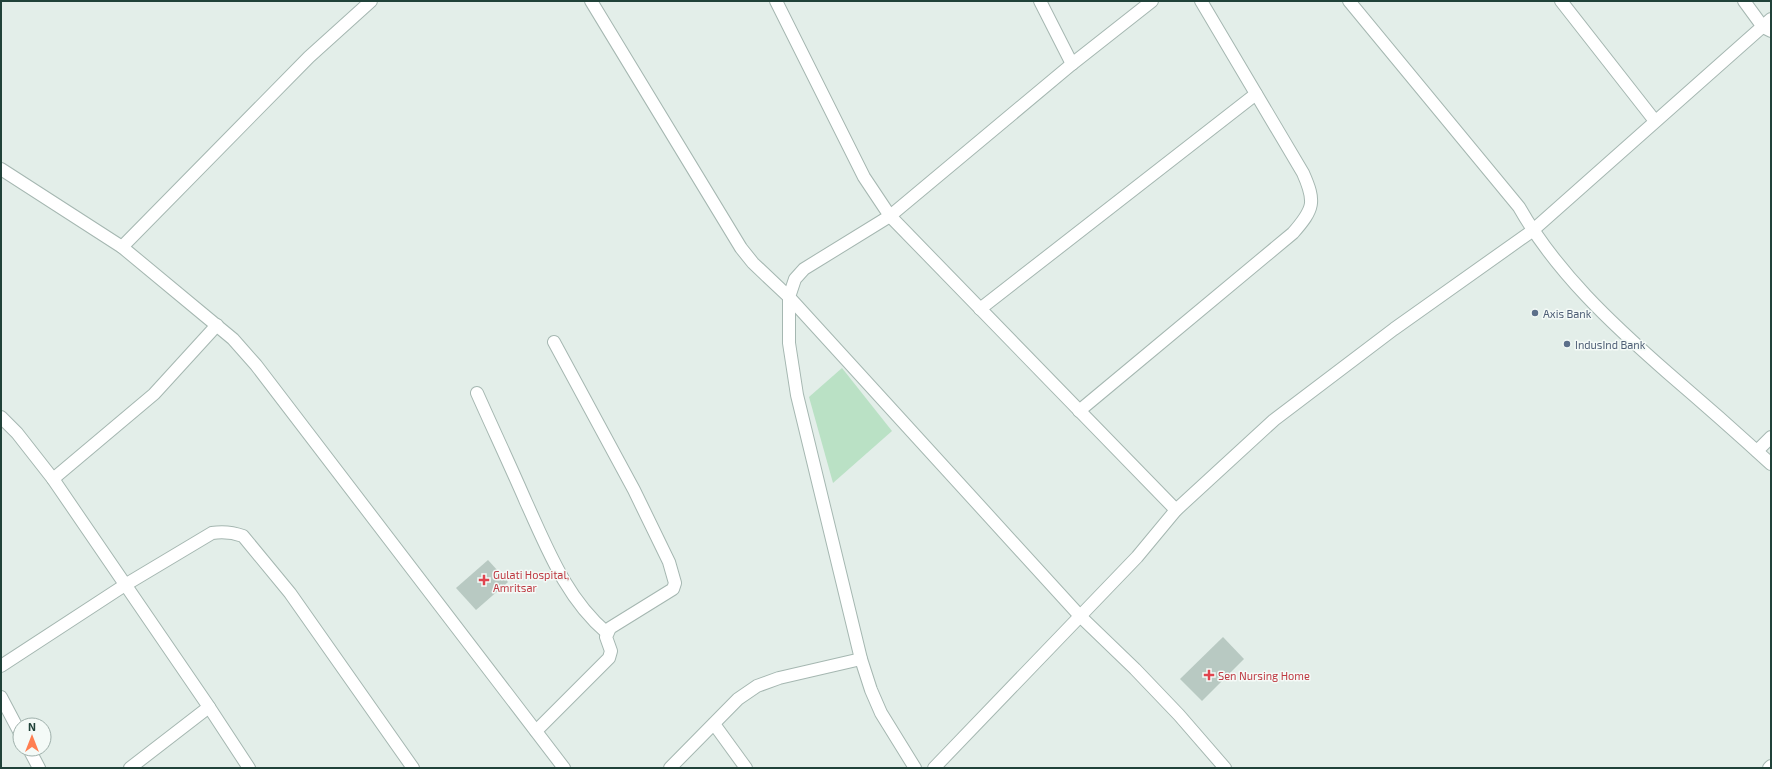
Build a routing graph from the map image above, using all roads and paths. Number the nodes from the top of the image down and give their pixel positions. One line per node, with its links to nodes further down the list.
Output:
1 (372, 1): 17 (street)
2 (591, 1): 18 (street)
3 (776, 1): 15 (street)
4 (1040, 1): 11 (street)
5 (1152, 1): 11 (street)
6 (1201, 1): 12 (street)
7 (1349, 1): 16 (street)
8 (1561, 1): 13 (street)
9 (1744, 1): 10 (street)
10 (1768, 26): 13 (street)
11 (1072, 64): 15 (street)
12 (1256, 94): 19 (street); 23 (street)
13 (1655, 121): 16 (street)
14 (1, 169): 17 (street)
15 (890, 216): 18 (street); 19 (street)
16 (1532, 230): 26 (street); 29 (street)
17 (122, 247): 20 (street)
18 (789, 297): 31 (street); 33 (street)
19 (980, 309): 23 (street)
20 (217, 325): 28 (street); 39 (street)
21 (554, 342): 32 (street)
22 (477, 393): 32 (street)
23 (1079, 412): 29 (street)
24 (1, 417): 28 (street)
25 (1771, 436): 26 (street)
26 (1757, 451): 27 (street)
27 (1771, 464)
28 (53, 479): 30 (street)
29 (1176, 510): 31 (street)
30 (125, 585): 34 (street); 36 (street); 44 (street)
31 (1080, 616): 49 (street); 50 (street)
32 (607, 633): 39 (street)
33 (861, 659): 38 (street); 48 (street)
34 (1, 666)
35 (1, 697): 37 (street)
36 (210, 706): 42 (street); 43 (street)
37 (12, 718)
38 (714, 724): 46 (street); 47 (street)
39 (536, 731): 45 (street)
40 (33, 757): 41 (street)
41 (39, 768)
42 (130, 768)
43 (249, 768)
44 (413, 768)
45 (564, 768)
46 (670, 768)
47 (746, 768)
48 (915, 768)
49 (934, 768)
50 (1225, 768)

